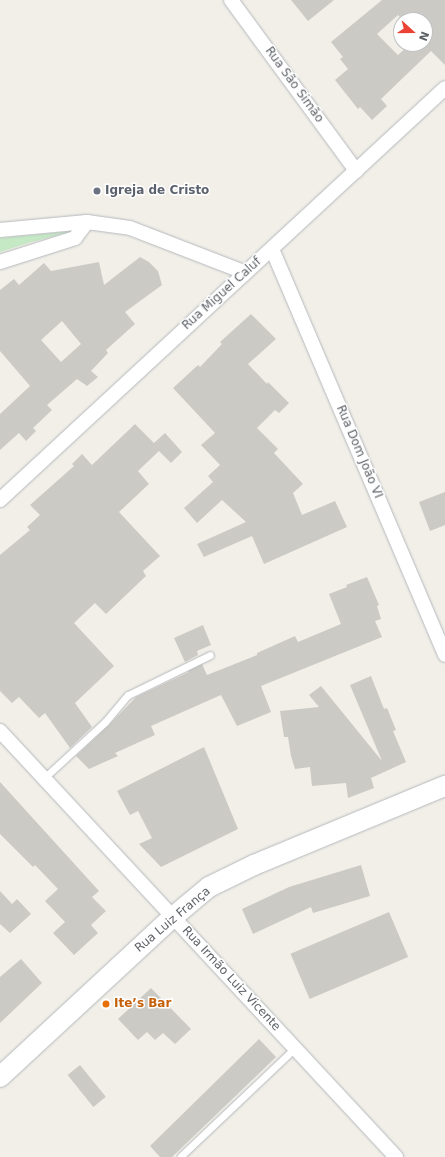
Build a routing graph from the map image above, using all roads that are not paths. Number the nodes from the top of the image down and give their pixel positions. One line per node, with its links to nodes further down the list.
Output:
1 (231, 0): 3 (street, Rua São Simão)
2 (445, 88): 3 (street, Rua Miguel Caluf)
3 (356, 171): 6 (street, Rua Miguel Caluf)
4 (87, 222): 5 (street); 7 (street); 8 (street)
5 (0, 230)
6 (272, 249): 8 (street, Rua Miguel Caluf); 11 (street, Rua Dom João VI)
7 (0, 262)
8 (244, 272): 9 (street, Rua Miguel Caluf)
9 (0, 500)
10 (210, 655): 13 (lane)
11 (445, 655)
12 (0, 730): 13 (street, Rua Irmão Luiz Vicente)
13 (44, 778): 15 (street, Rua Irmão Luiz Vicente)
14 (445, 786): 15 (main road, Rua Luiz França)
15 (173, 917): 16 (street, Rua Irmão Luiz Vicente); 17 (main road, Rua Luiz França)
16 (295, 1048): 18 (lane); 19 (street, Rua Irmão Luiz Vicente)
17 (0, 1076)
18 (181, 1156)
19 (396, 1157)

